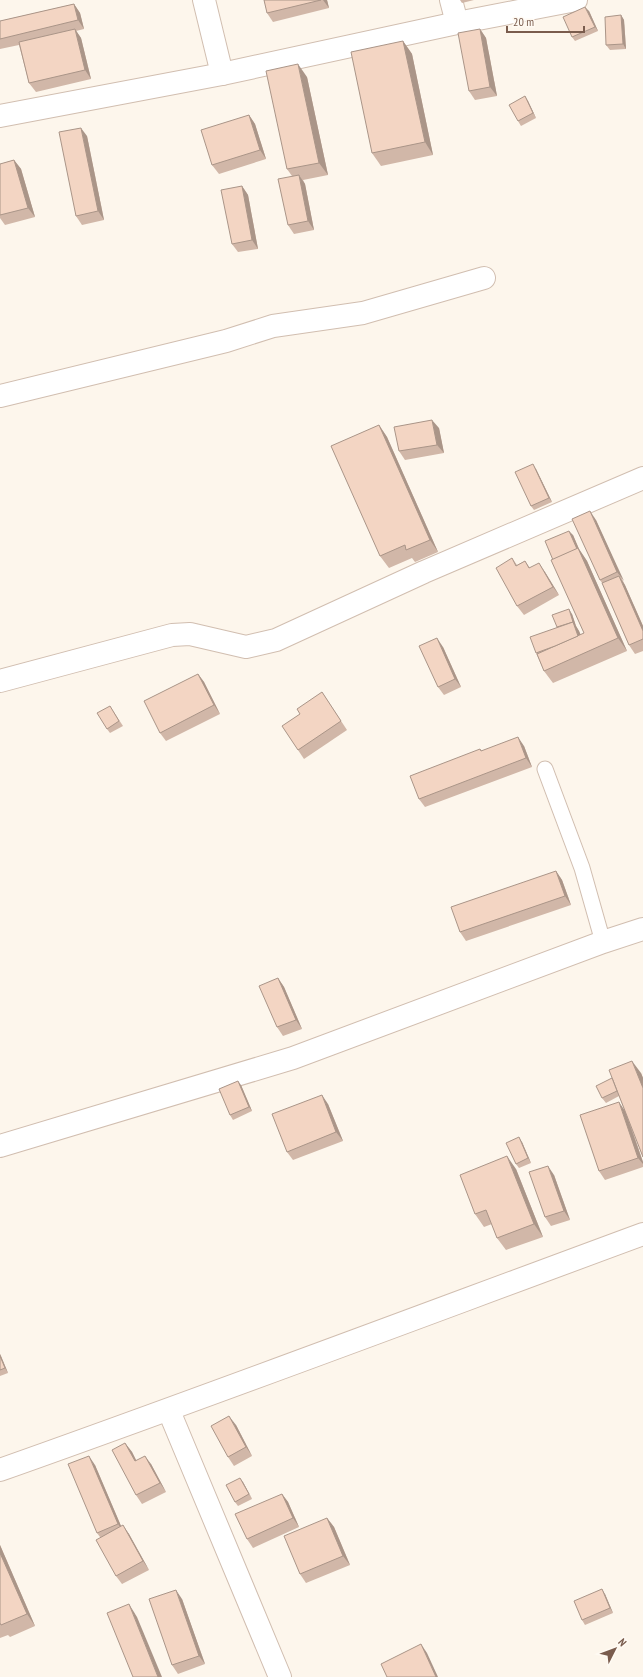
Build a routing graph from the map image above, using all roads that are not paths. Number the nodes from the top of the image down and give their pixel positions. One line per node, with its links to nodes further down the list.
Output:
1 (204, 0): 5 (street)
2 (452, 0): 4 (street)
3 (576, 0): 4 (street)
4 (457, 23): 5 (street)
5 (222, 74): 6 (street)
6 (0, 116)
7 (484, 278): 8 (street)
8 (0, 396)
9 (643, 478): 10 (street)
10 (0, 681)
11 (545, 769): 13 (lane)
12 (643, 929): 13 (street)
13 (603, 942): 14 (street)
14 (0, 1146)
15 (643, 1234): 16 (street)
16 (169, 1411): 17 (street); 18 (street)
17 (0, 1470)
18 (280, 1677)

